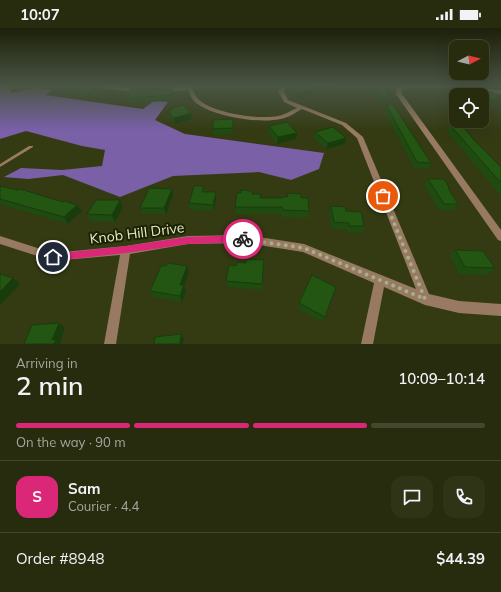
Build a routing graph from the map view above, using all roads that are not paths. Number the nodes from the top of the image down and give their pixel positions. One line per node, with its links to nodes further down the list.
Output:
1 (197, 101): 4 (street)
2 (286, 101): 4 (street)
3 (404, 101): 7 (street)
4 (301, 108): 11 (street)
5 (31, 147): 6 (lane)
6 (0, 166)
7 (501, 237)
8 (0, 240): 9 (street, Knob Hill Drive)
9 (126, 250): 10 (street, Knob Hill Drive); 13 (street)
10 (380, 279): 11 (street, Knob Hill Drive); 14 (street)
11 (425, 299): 12 (street, Knob Hill Drive)
12 (501, 310)
13 (110, 344)
14 (367, 344)

